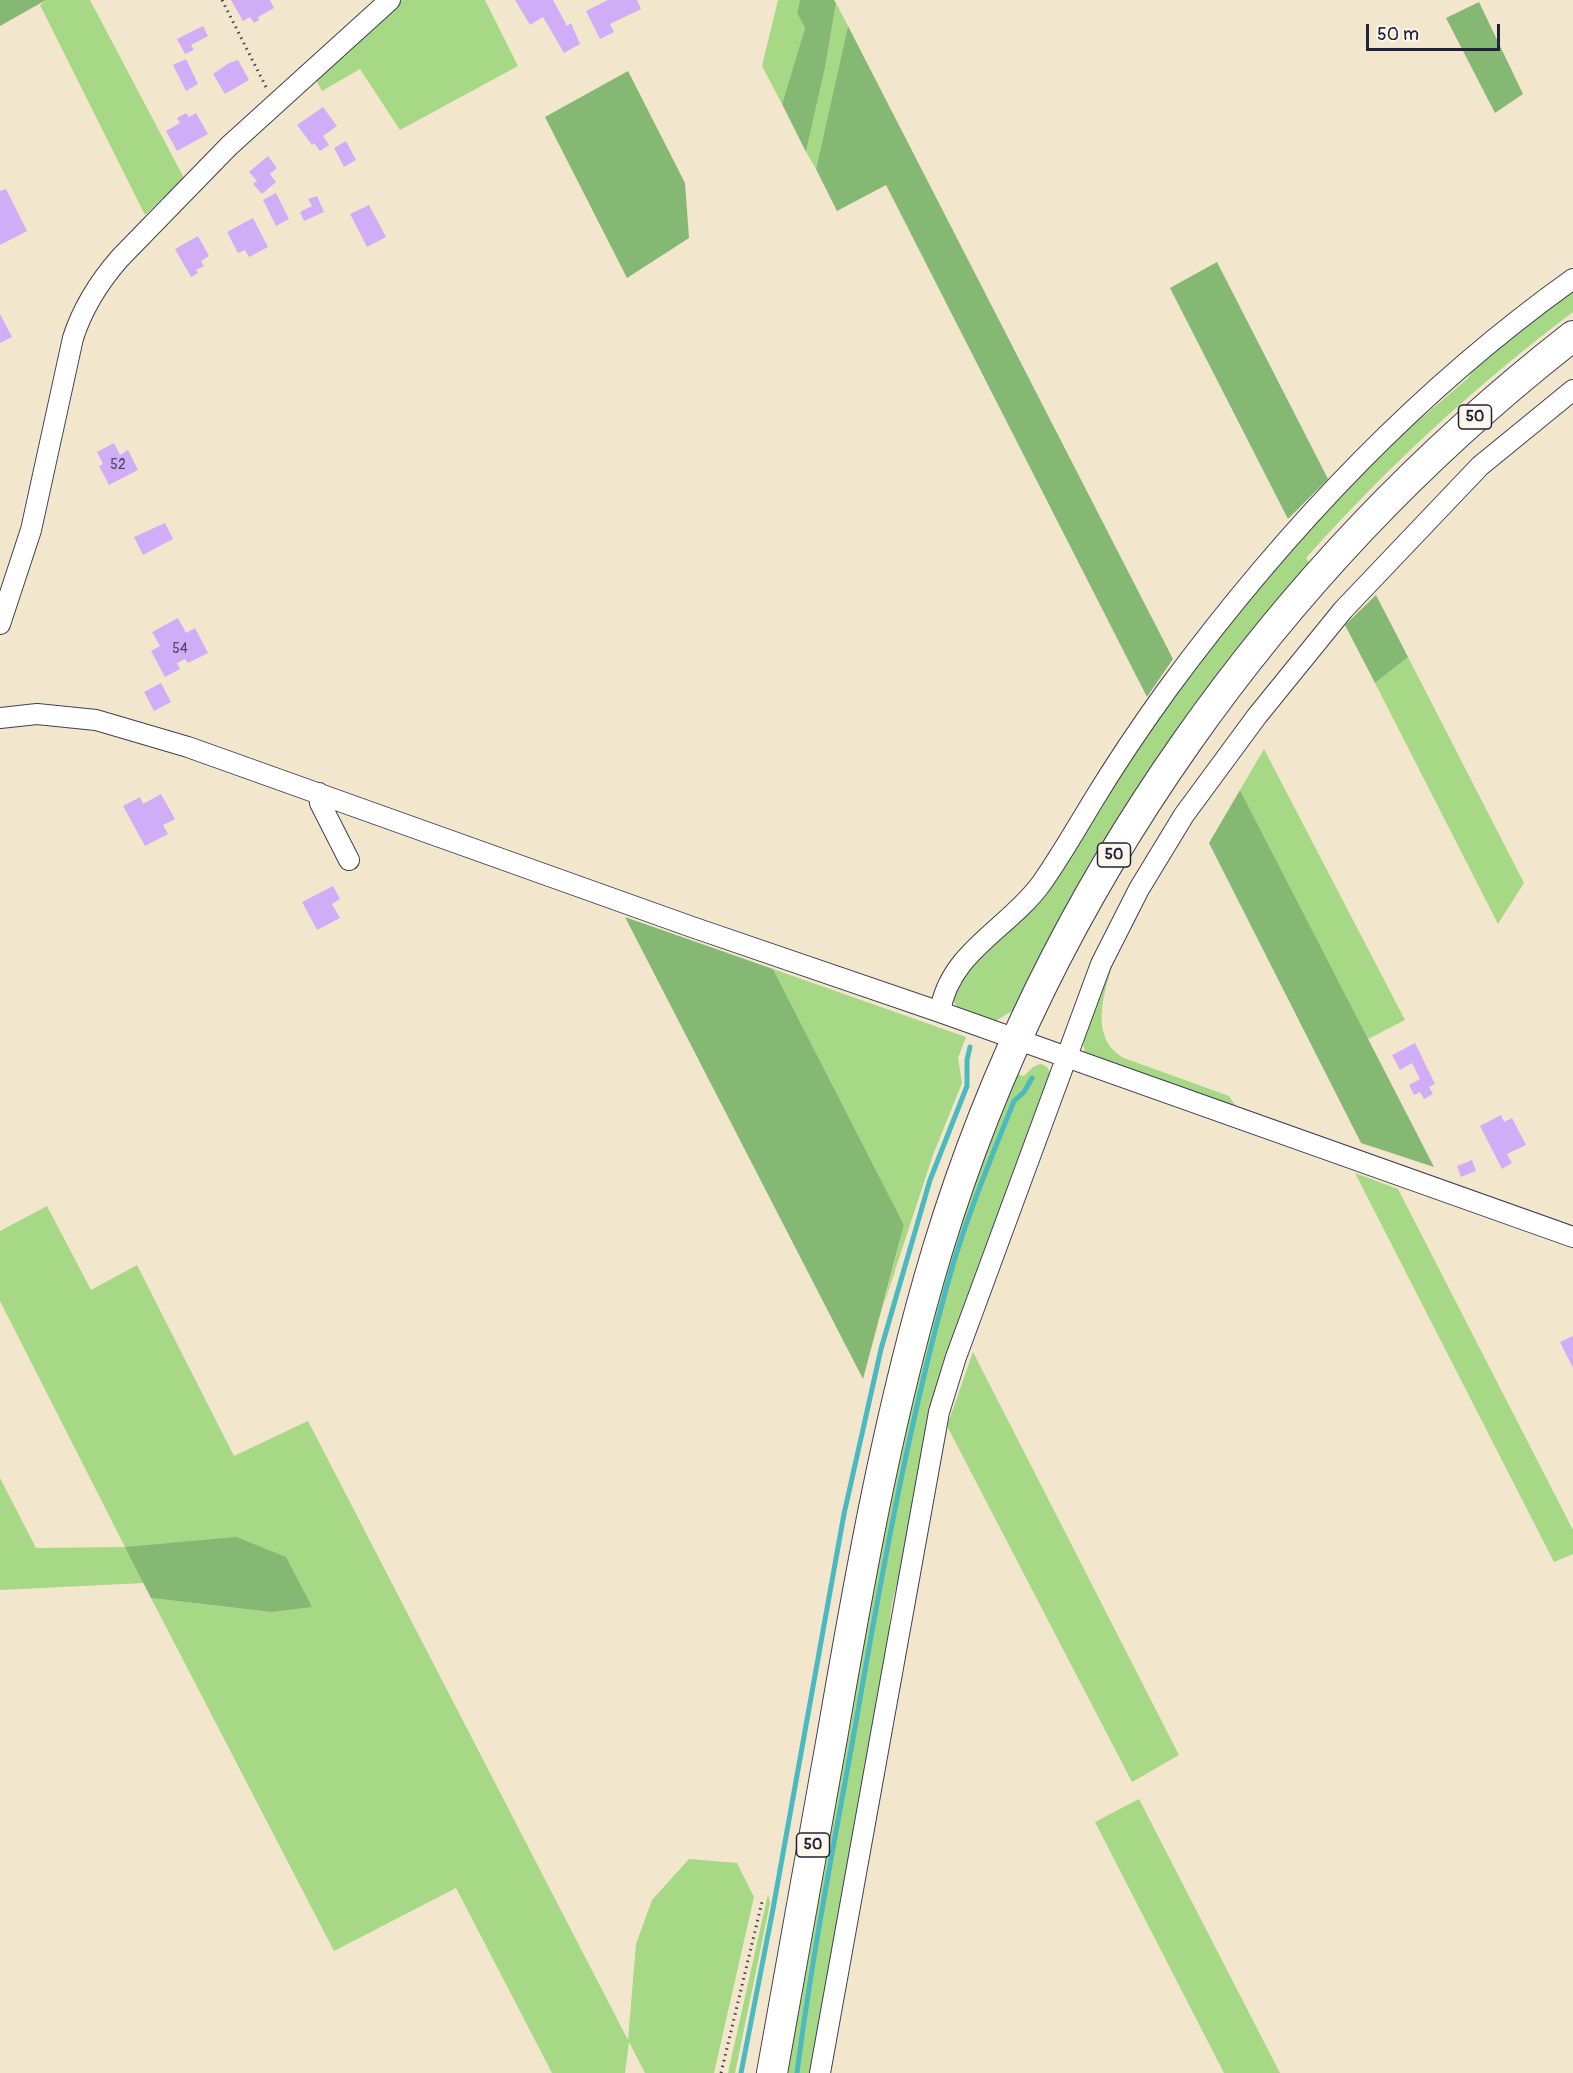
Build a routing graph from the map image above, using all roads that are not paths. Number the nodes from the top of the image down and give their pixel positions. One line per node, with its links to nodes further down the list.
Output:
1 (390, 0): 5 (street)
2 (1573, 279): 9 (street)
3 (1573, 336): 10 (main road, 50)
4 (1573, 390): 11 (street)
5 (0, 624)
6 (0, 718): 7 (street)
7 (319, 793): 8 (street); 9 (street)
8 (349, 860)
9 (940, 1012): 10 (street)
10 (1017, 1040): 11 (street); 13 (main road, 50)
11 (1066, 1059): 12 (street); 14 (street)
12 (1573, 1237)
13 (772, 2073)
14 (820, 2073)

